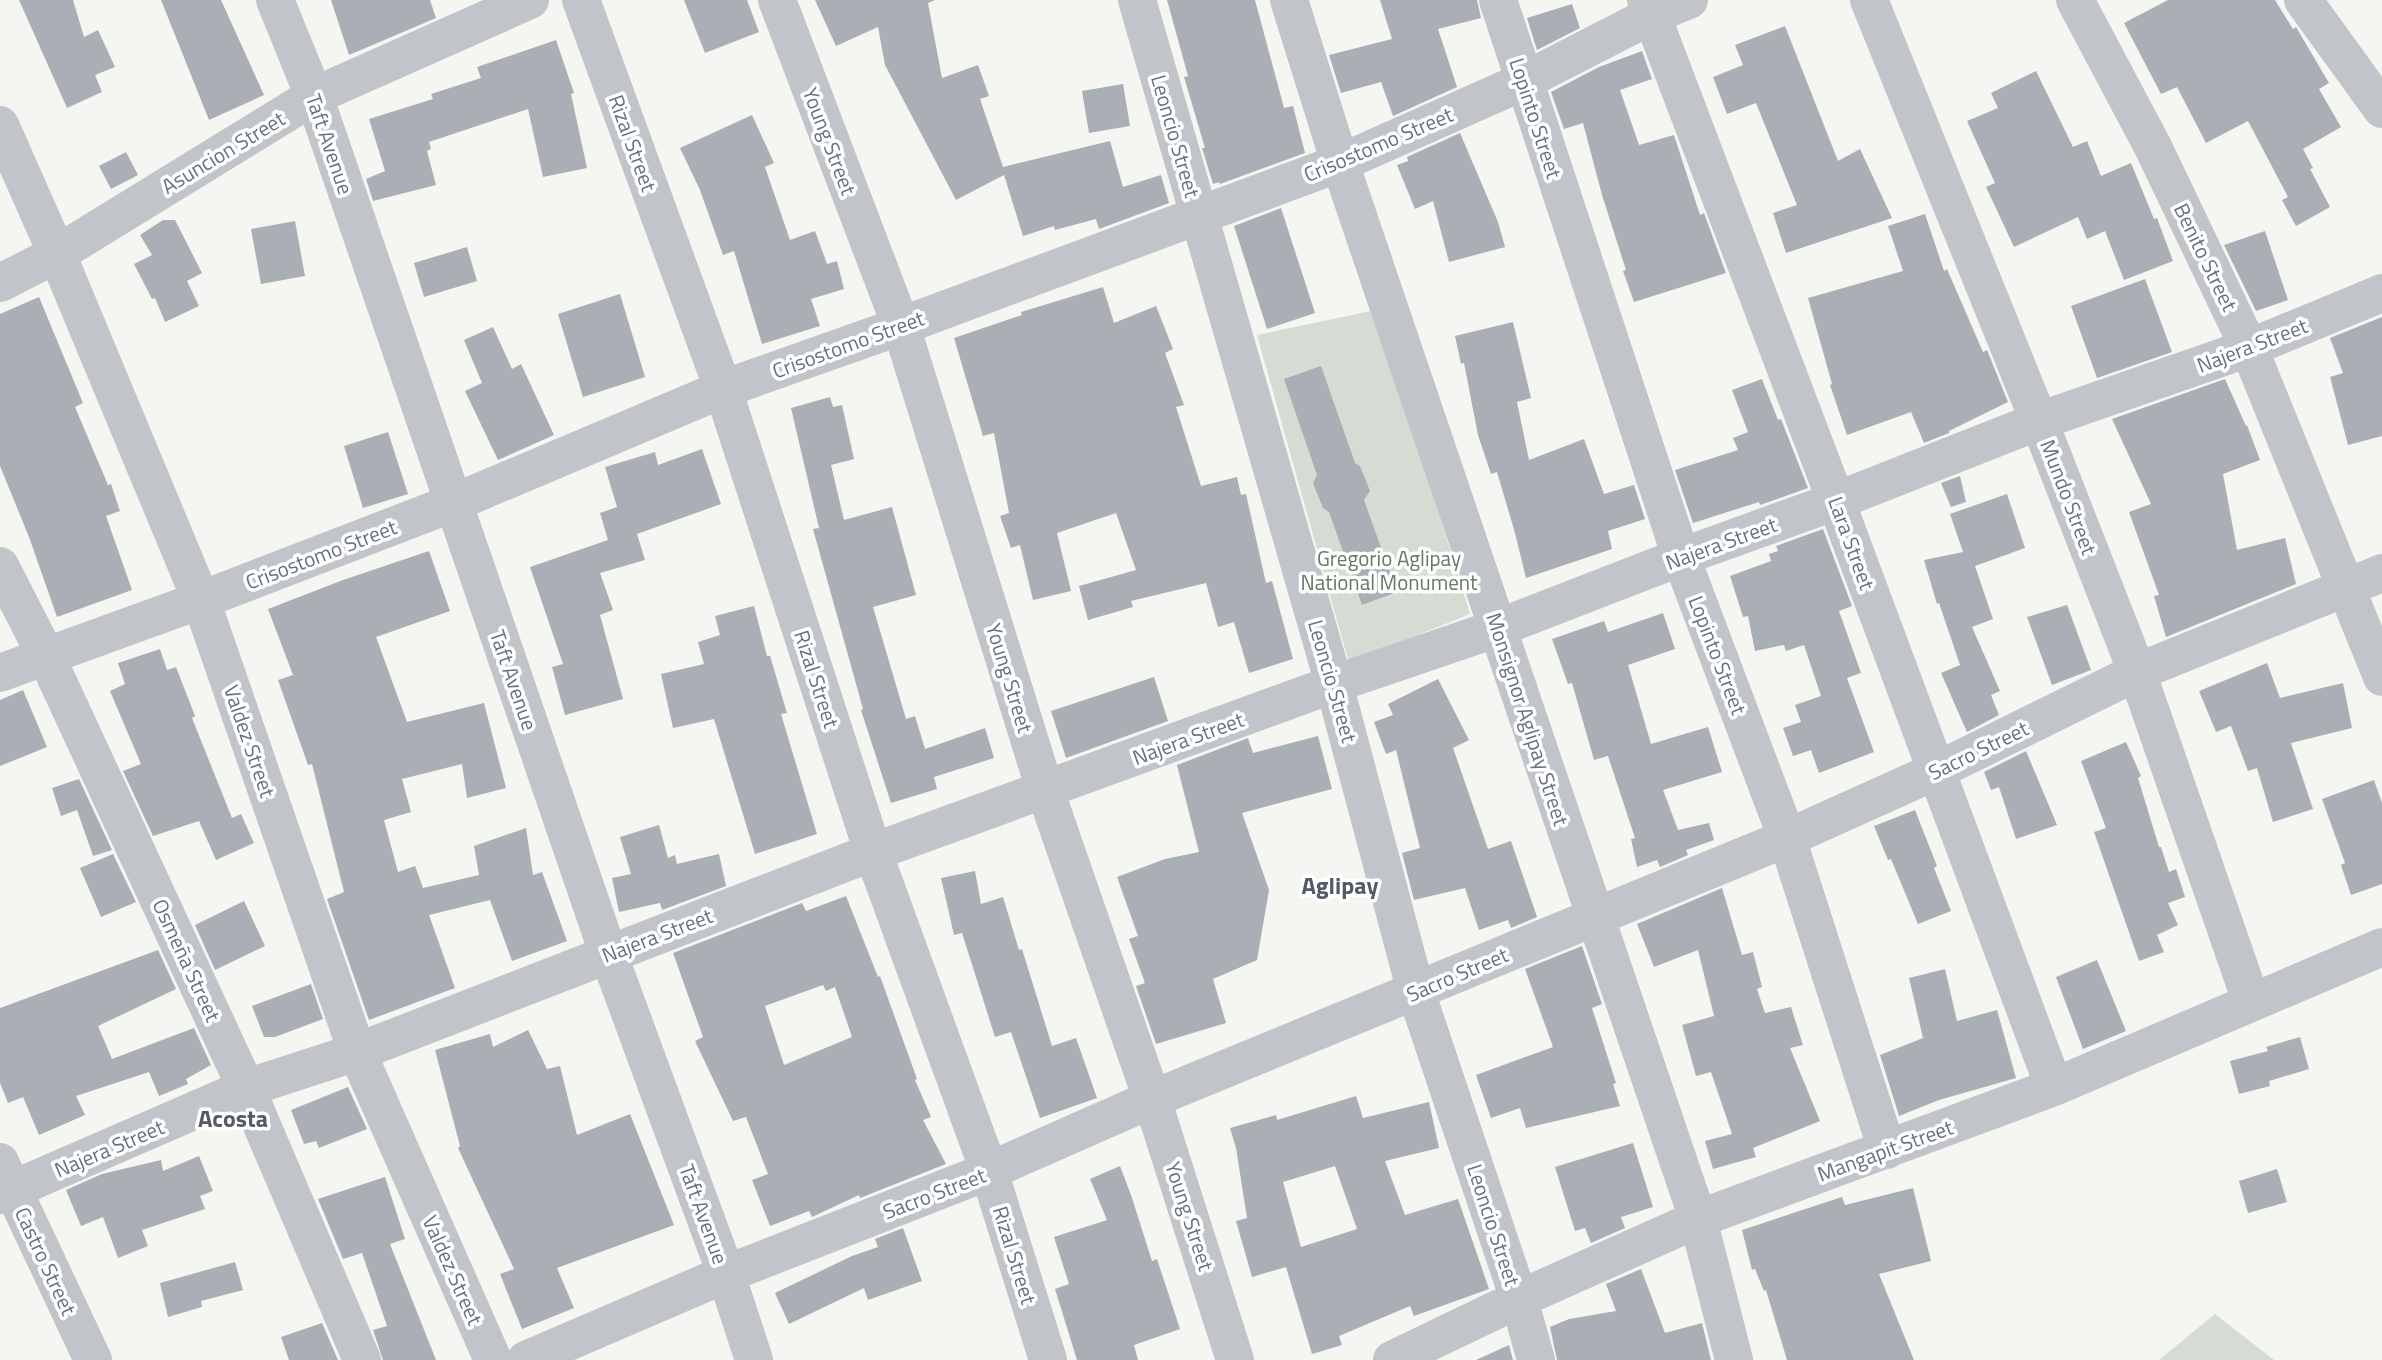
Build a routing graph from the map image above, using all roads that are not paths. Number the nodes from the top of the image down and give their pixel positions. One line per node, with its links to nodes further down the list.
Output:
1 (275, 0): 14 (street, Taft Avenue)
2 (530, 0): 14 (street, Asuncion Street)
3 (582, 0): 24 (street, Rizal Street)
4 (776, 0): 22 (street, Young Street)
5 (1137, 0): 18 (street, Leoncio Street)
6 (1289, 0): 17 (street, Monsignor Aglipay Street)
7 (1498, 0): 13 (street, Lopinto Street)
8 (1689, 0): 12 (street, Crisostomo Street)
9 (1869, 0): 25 (street, Mundo Street)
10 (2075, 0): 23 (street, Benito Street)
11 (2303, 0): 15 (street)
12 (1649, 8): 13 (street, Crisostomo Street); 26 (street, Lara Street)
13 (1524, 81): 17 (street, Crisostomo Street); 28 (street, Lopinto Street)
14 (314, 96): 19 (street, Asuncion Street); 27 (street, Taft Avenue)
15 (2382, 109)
16 (0, 125): 19 (street, Valdez Street)
17 (1340, 163): 18 (street, Crisostomo Street); 33 (street, Monsignor Aglipay Street)
18 (1198, 215): 22 (street, Crisostomo Street); 38 (street, Leoncio Street)
19 (57, 254): 20 (street, Asuncion Street); 32 (street, Valdez Street)
20 (0, 283)
21 (2382, 293): 23 (street, Najera Street)
22 (901, 326): 24 (street, Crisostomo Street); 40 (street, Young Street)
23 (2249, 348): 25 (street, Najera Street); 31 (street, Benito Street)
24 (723, 389): 27 (street, Crisostomo Street); 42 (street, Rizal Street)
25 (2039, 421): 26 (street, Najera Street); 35 (street, Mundo Street)
26 (1836, 501): 28 (street, Najera Street); 39 (street, Lara Street)
27 (453, 503): 32 (street, Crisostomo Street); 45 (street, Taft Avenue)
28 (1681, 557): 33 (street, Najera Street); 41 (street, Lopinto Street)
29 (0, 566): 34 (street, Osmeña Street)
30 (2382, 573): 31 (street, Sacro Street)
31 (2346, 589): 35 (street, Sacro Street); 37 (street, Benito Street)
32 (201, 600): 34 (street, Crisostomo Street); 48 (street, Valdez Street)
33 (1498, 628): 38 (street, Najera Street); 43 (street, Monsignor Aglipay Street)
34 (46, 656): 36 (street, Crisostomo Street); 50 (street, Osmeña Street)
35 (2137, 672): 39 (street, Sacro Street); 47 (street, Mundo Street)
36 (0, 673)
37 (2382, 677)
38 (1335, 684): 40 (street, Najera Street); 46 (street, Leoncio Street)
39 (1936, 771): 41 (street, Sacro Street); 49 (street, Lara Street)
40 (1045, 790): 42 (street, Najera Street); 51 (street, Young Street)
41 (1787, 838): 43 (street, Sacro Street); 52 (street, Lopinto Street)
42 (873, 852): 45 (street, Najera Street); 53 (street, Rizal Street)
43 (1594, 917): 46 (street, Sacro Street); 55 (street, Monsignor Aglipay Street)
44 (2382, 947): 47 (street, Mangapit Street)
45 (608, 953): 48 (street, Najera Street); 56 (street, Taft Avenue)
46 (1416, 992): 51 (street, Sacro Street); 57 (street, Leoncio Street)
47 (2251, 1001): 49 (street, Mangapit Street)
48 (357, 1052): 50 (street, Najera Street); 60 (street, Valdez Street)
49 (2054, 1087): 52 (street, Mangapit Street)
50 (246, 1088): 54 (street, Najera Street); 59 (street, Osmeña Street)
51 (1153, 1099): 53 (street, Sacro Street); 64 (street, Young Street)
52 (1887, 1150): 55 (street, Mangapit Street)
53 (989, 1171): 56 (street, Sacro Street); 63 (street, Rizal Street)
54 (4, 1182): 58 (street, Castro Street)
55 (1698, 1219): 57 (street, Mangapit Street); 67 (street, Monsignor Aglipay Street)
56 (726, 1274): 61 (street, Sacro Street); 62 (street, Taft Avenue)
57 (1518, 1299): 65 (street, Mangapit Street); 66 (street, Leoncio Street)
58 (93, 1360)
59 (362, 1360)
60 (493, 1360)
61 (526, 1360)
62 (754, 1360)
63 (1048, 1360)
64 (1235, 1360)
65 (1392, 1360)
66 (1536, 1360)
67 (1734, 1360)

